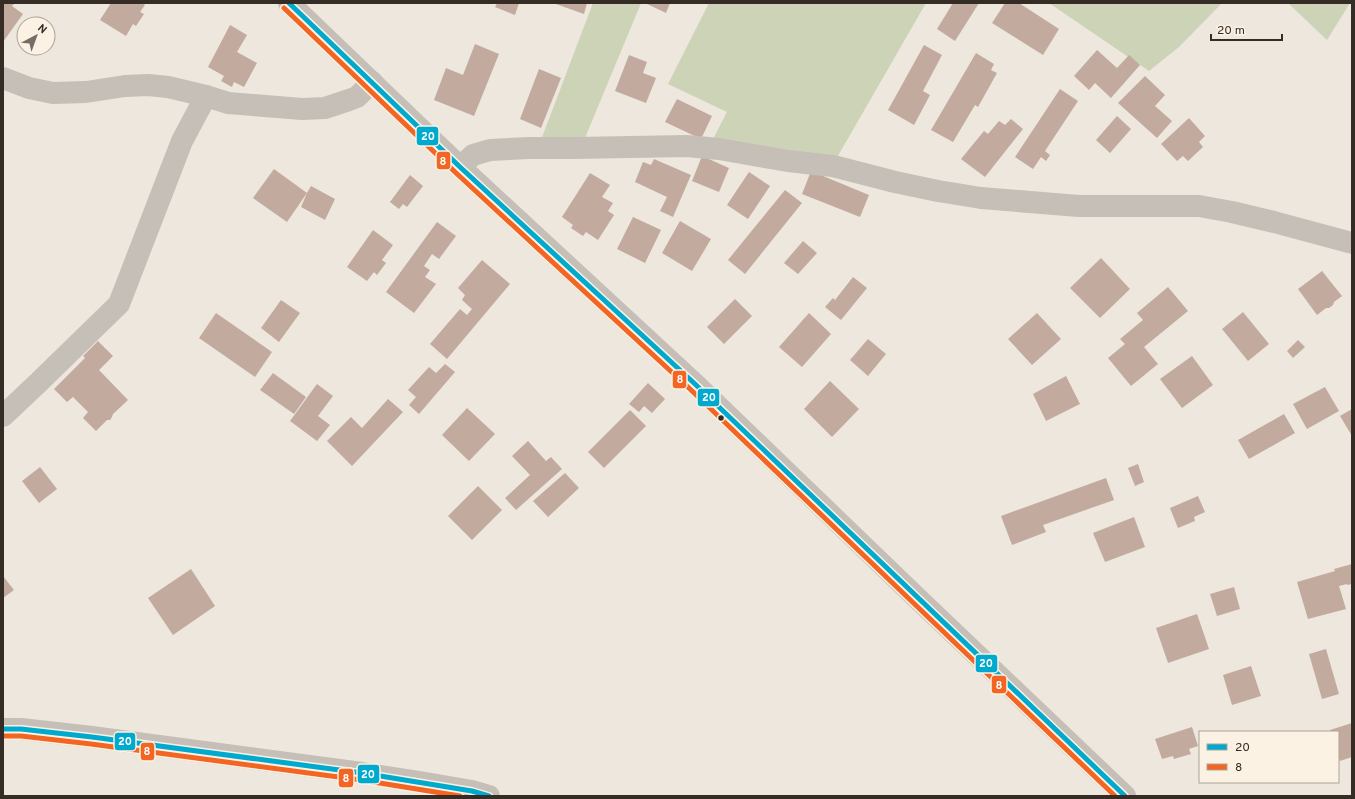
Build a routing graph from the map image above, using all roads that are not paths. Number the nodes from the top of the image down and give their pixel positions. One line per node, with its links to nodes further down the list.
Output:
1 (289, 3): 3 (street)
2 (3, 78): 4 (street)
3 (372, 82): 4 (street); 5 (street)
4 (206, 96): 7 (street)
5 (460, 167): 6 (street); 10 (street)
6 (1352, 243)
7 (3, 416)
8 (3, 729): 9 (street)
9 (489, 796)
10 (1125, 796)

